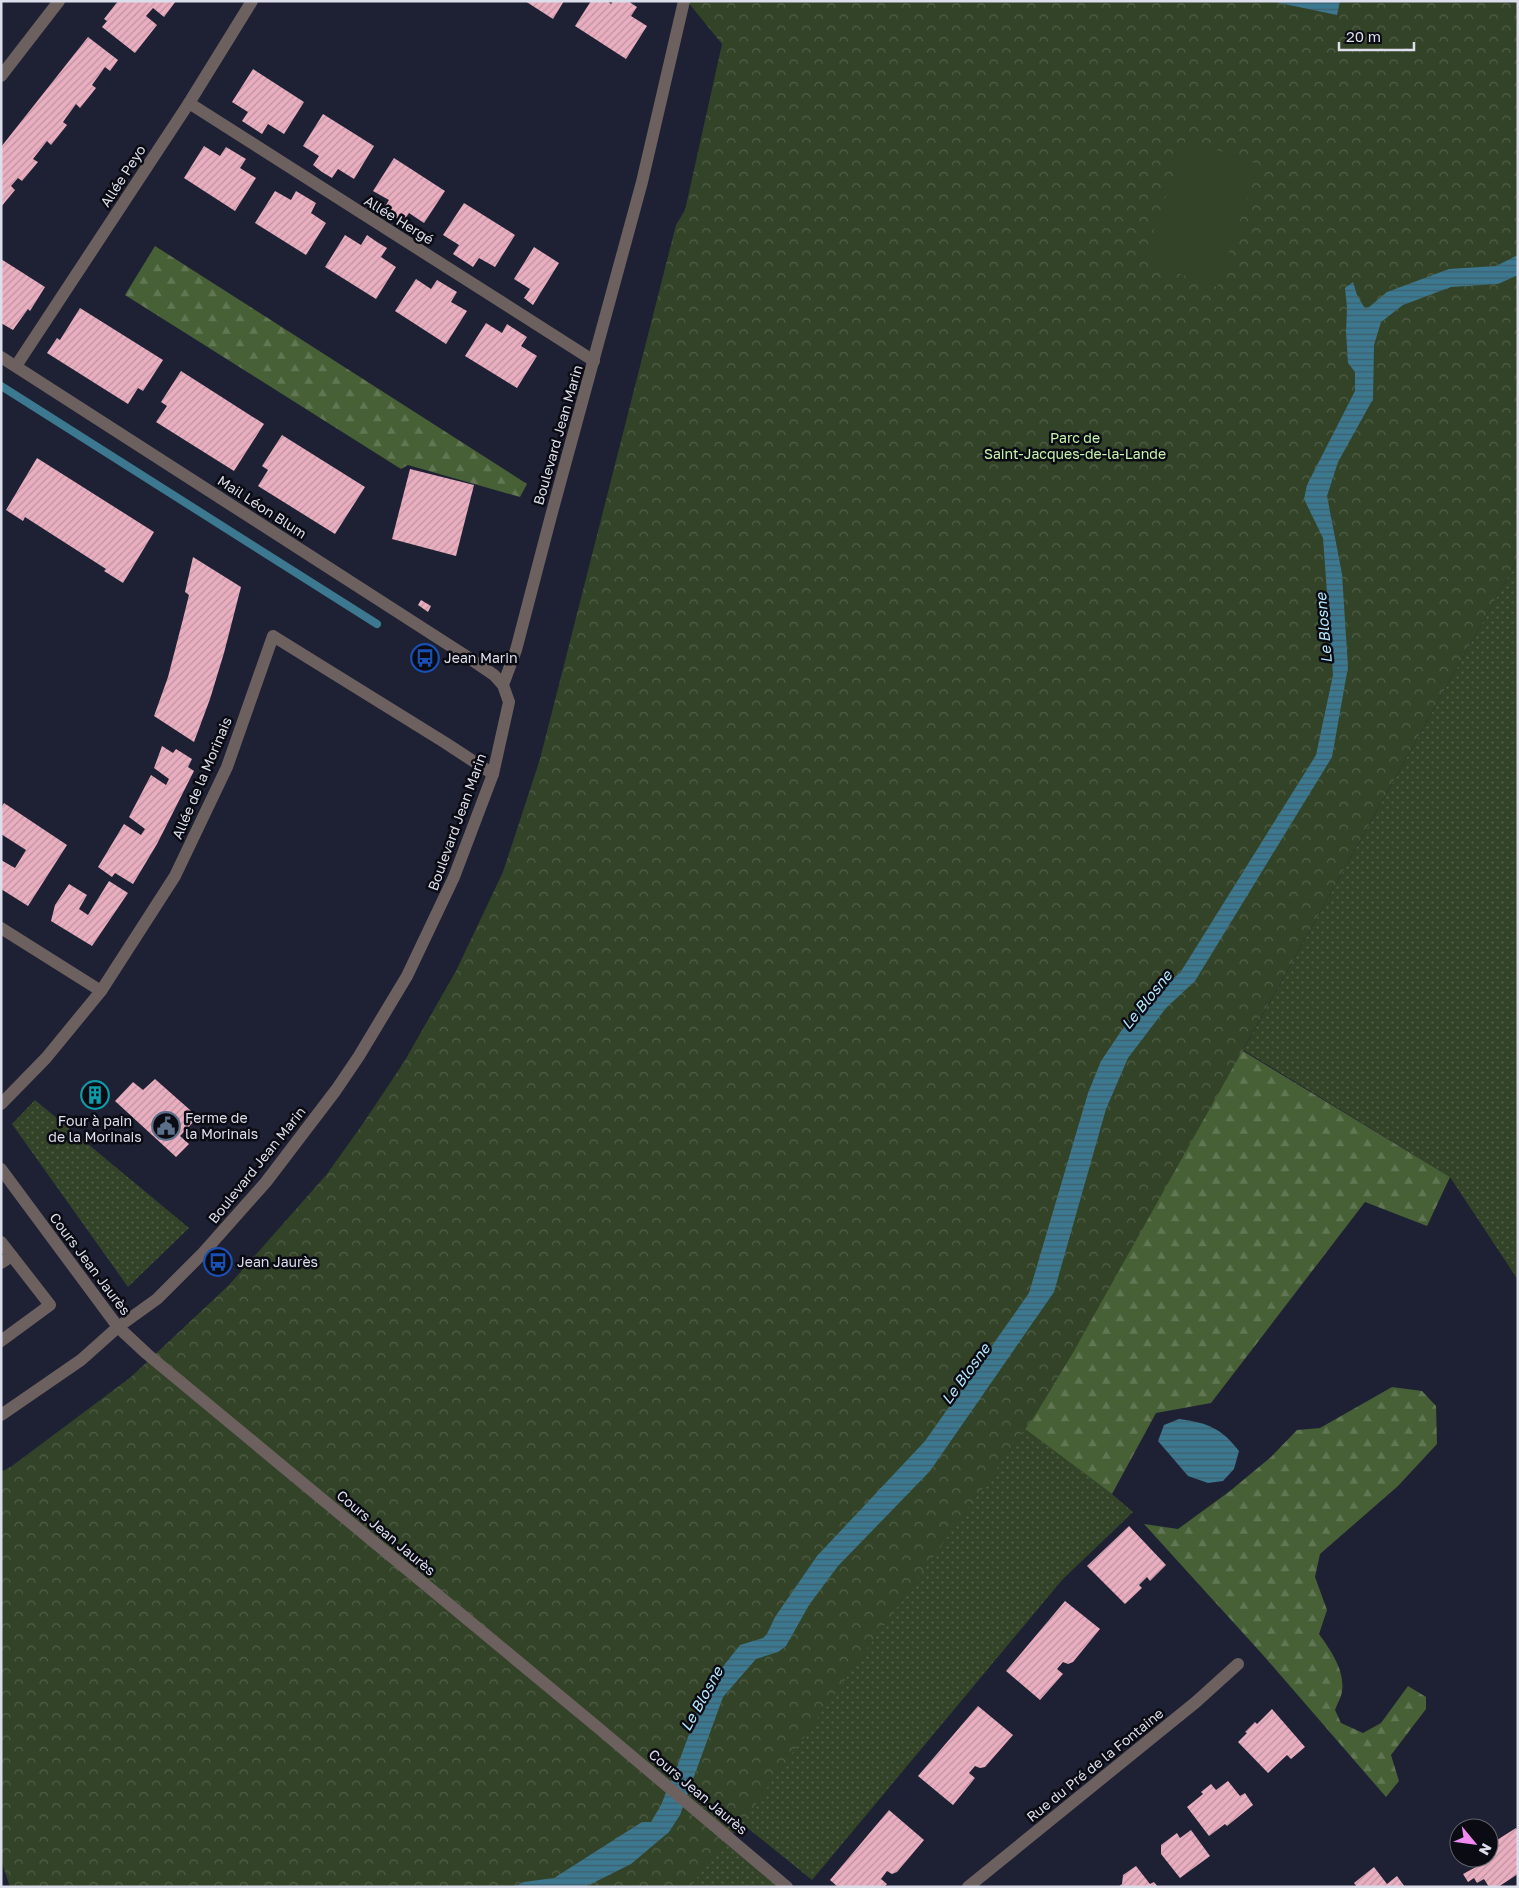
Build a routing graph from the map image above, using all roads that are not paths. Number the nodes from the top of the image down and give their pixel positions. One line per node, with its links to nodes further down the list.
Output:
1 (59, 1): 4 (street)
2 (252, 1): 5 (street, Allée Peyo)
3 (684, 1): 7 (street, Boulevard Jean Marin)
4 (1, 76)
5 (189, 103): 7 (street, Allée Hergé); 8 (street, Allée Peyo)
6 (1, 358): 8 (street, Mail Léon Blum)
7 (594, 361): 9 (street, Boulevard Jean Marin)
8 (16, 366): 9 (street, Mail Léon Blum)
9 (503, 685): 10 (street, Boulevard Jean Marin)
10 (493, 774): 12 (street, Allée de la Morinais); 17 (street, Boulevard Jean Marin)
11 (1, 928): 12 (street)
12 (101, 991): 13 (street, Allée de la Morinais)
13 (1, 1104)
14 (1, 1169): 17 (street, Cours Jean Jaurès)
15 (1, 1242): 16 (street)
16 (6, 1259): 18 (street)
17 (118, 1327): 19 (street, Boulevard Jean Marin); 21 (street, Cours Jean Jaurès)
18 (1, 1341)
19 (1, 1415)
20 (1238, 1664): 22 (street, Rue du Pré de la Fontaine)
21 (787, 1887)
22 (968, 1887)

